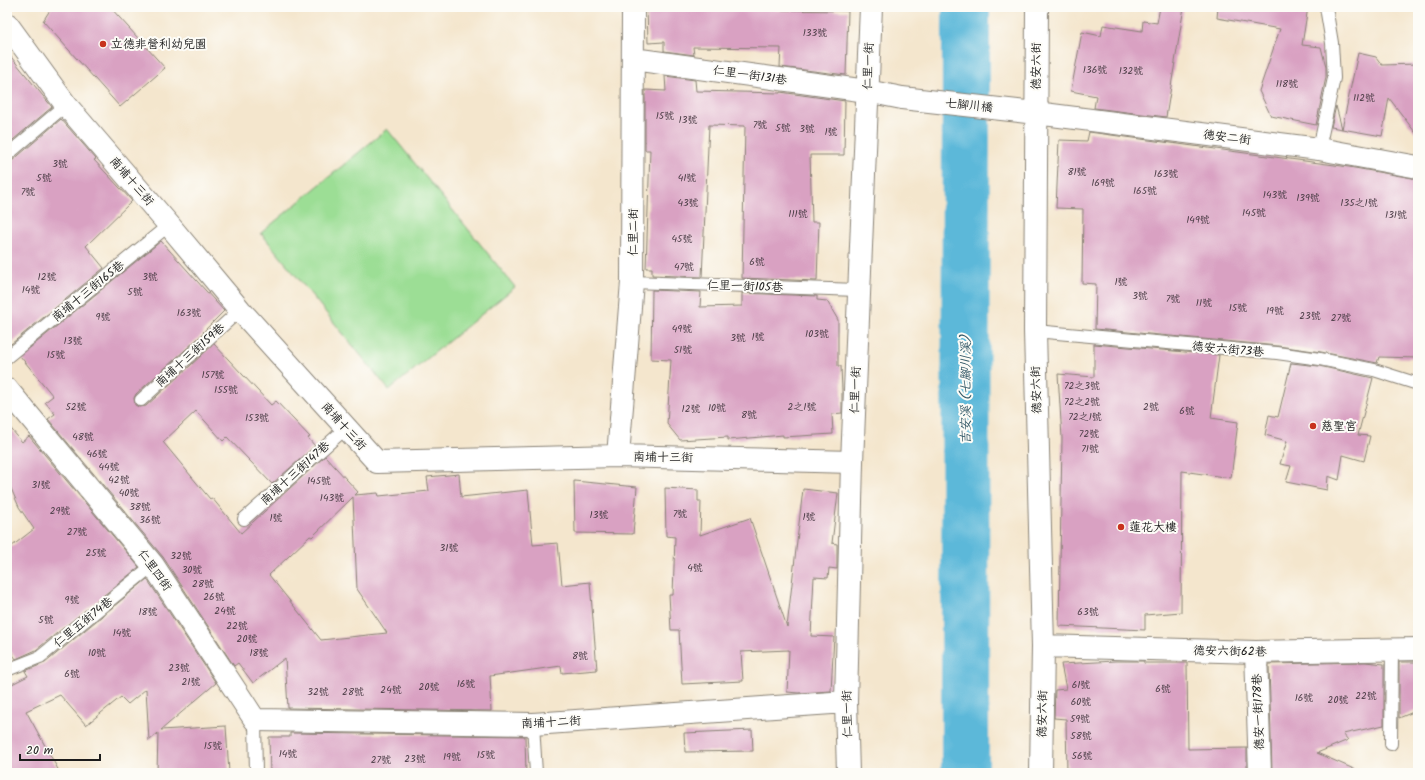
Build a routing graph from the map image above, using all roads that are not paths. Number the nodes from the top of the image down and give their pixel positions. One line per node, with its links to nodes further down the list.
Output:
1 (633, 7): 6 (street, 仁里二街)
2 (871, 7): 7 (street, 仁里一街)
3 (1037, 7): 10 (street, 德安六街)
4 (1326, 7): 11 (lane)
5 (7, 24): 9 (street, 南埔十三街)
6 (633, 59): 7 (street, 仁里一街131巷); 15 (street, 仁里二街)
7 (867, 91): 8 (street, 仁里一街131巷); 16 (street, 仁里一街)
8 (902, 98): 10 (street, 七腳川橋)
9 (66, 104): 12 (lane); 14 (street, 南埔十三街)
10 (1036, 113): 11 (street, 德安二街); 18 (street, 德安六街)
11 (1319, 149): 13 (street, 德安二街)
12 (7, 155)
13 (1418, 167)
14 (169, 224): 17 (street, 南埔十三街); 19 (lane, 南埔十三街165巷)
15 (632, 282): 16 (lane, 仁里一街105巷); 24 (street, 仁里二街)
16 (858, 290): 25 (street, 仁里一街)
17 (240, 310): 22 (lane, 南埔十三街159巷); 23 (street, 南埔十三街)
18 (1035, 331): 20 (lane, 德安六街73巷); 28 (street, 德安六街)
19 (7, 357)
20 (1418, 384)
21 (7, 389): 27 (street, 仁里四街)
22 (141, 400)
23 (346, 428): 24 (street, 南埔十三街); 26 (lane, 南埔十三街147巷)
24 (618, 456): 25 (street, 南埔十三街)
25 (852, 462): 33 (street, 仁里一街)
26 (244, 519)
27 (154, 565): 32 (lane, 仁里五街74巷); 34 (street, 仁里四街)
28 (1043, 646): 31 (street, 德安六街62巷); 40 (street, 德安六街)
29 (1392, 649): 30 (street, 德安六街62巷); 31 (street, 德安六街62巷); 36 (lane)
30 (1418, 649)
31 (1256, 652): 41 (street, 德安一街178巷)
32 (7, 670)
33 (846, 702): 35 (street, 南埔十二街); 39 (street, 仁里一街)
34 (255, 720): 35 (street, 南埔十二街); 37 (lane)
35 (533, 724): 38 (lane)
36 (1391, 744)
37 (256, 773)
38 (536, 773)
39 (848, 773)
40 (1042, 773)
41 (1260, 773)

